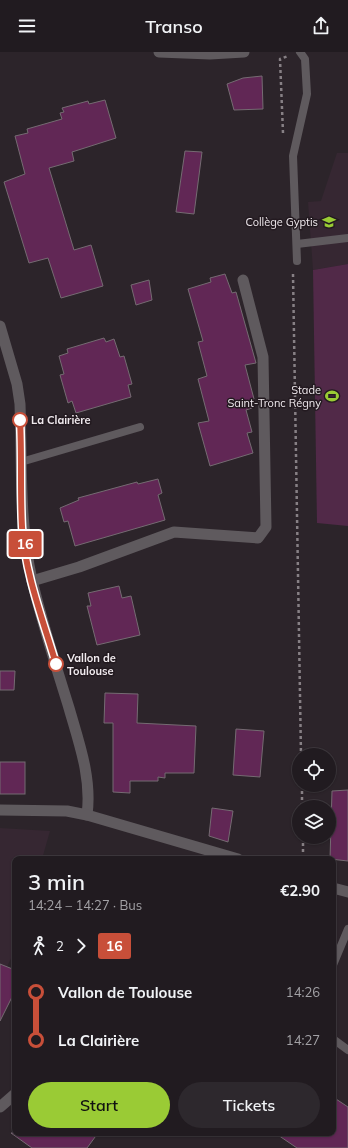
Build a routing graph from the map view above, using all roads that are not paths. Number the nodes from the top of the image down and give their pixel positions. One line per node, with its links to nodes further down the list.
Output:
1 (160, 52): 4 (street)
2 (244, 52): 4 (street)
3 (300, 52): 6 (lane)
4 (210, 53)
5 (348, 238): 6 (lane)
6 (297, 244): 7 (lane)
7 (297, 261)
8 (243, 280): 12 (street)
9 (0, 326): 11 (street)
10 (140, 427): 11 (lane)
11 (21, 462): 12 (street)
12 (32, 581): 14 (street)
13 (0, 810): 14 (street)
14 (87, 815): 15 (street)
15 (228, 856)
16 (336, 889): 17 (street)
17 (348, 892)
18 (348, 929): 19 (lane)
19 (336, 958)
20 (336, 1041): 21 (lane)
21 (348, 1050)
22 (12, 1097): 23 (street)
23 (0, 1107)

